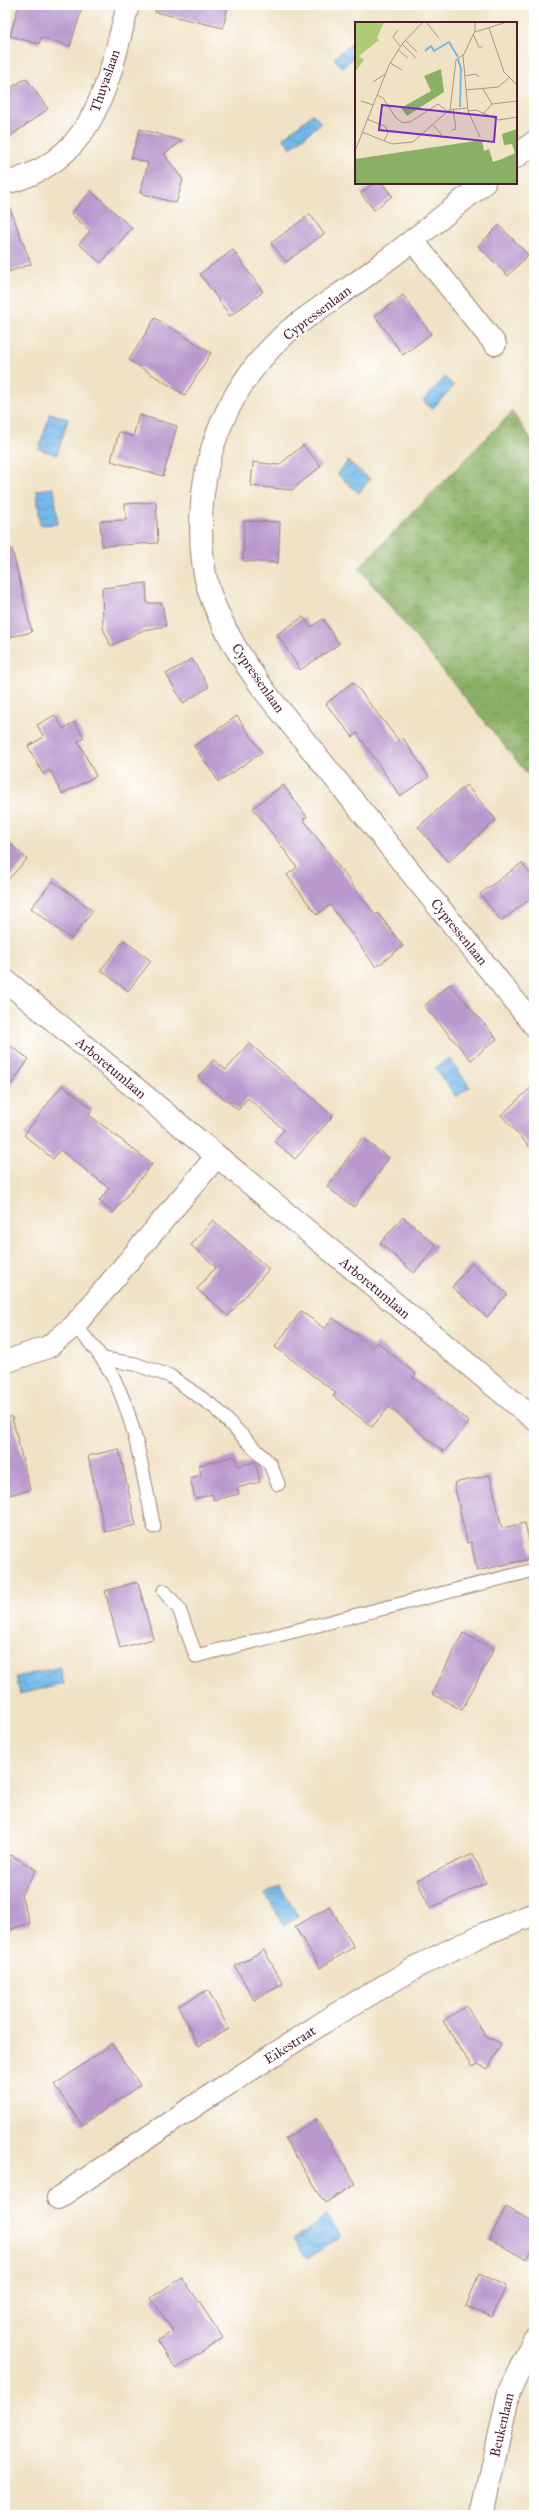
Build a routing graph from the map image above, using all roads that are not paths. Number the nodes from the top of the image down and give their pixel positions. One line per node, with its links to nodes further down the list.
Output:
1 (128, 5): 4 (street, Thuyaslaan)
2 (534, 142): 3 (street)
3 (517, 156)
4 (5, 183)
5 (483, 184): 6 (street, Cypressenlaan)
6 (413, 241): 7 (street); 9 (street, Cypressenlaan)
7 (495, 344)
8 (5, 980): 10 (street, Arboretumlaan)
9 (534, 1025)
10 (217, 1156): 11 (street); 14 (street, Arboretumlaan)
11 (74, 1326): 12 (lane); 13 (street)
12 (104, 1359): 15 (lane); 16 (lane)
13 (5, 1362)
14 (534, 1419)
15 (278, 1484)
16 (154, 1527)
17 (534, 1570): 18 (lane)
18 (164, 1591)
19 (534, 1914): 20 (street, Eikestraat)
20 (58, 2198)
21 (534, 2339): 22 (street, Beukenlaan)
22 (482, 2515)

